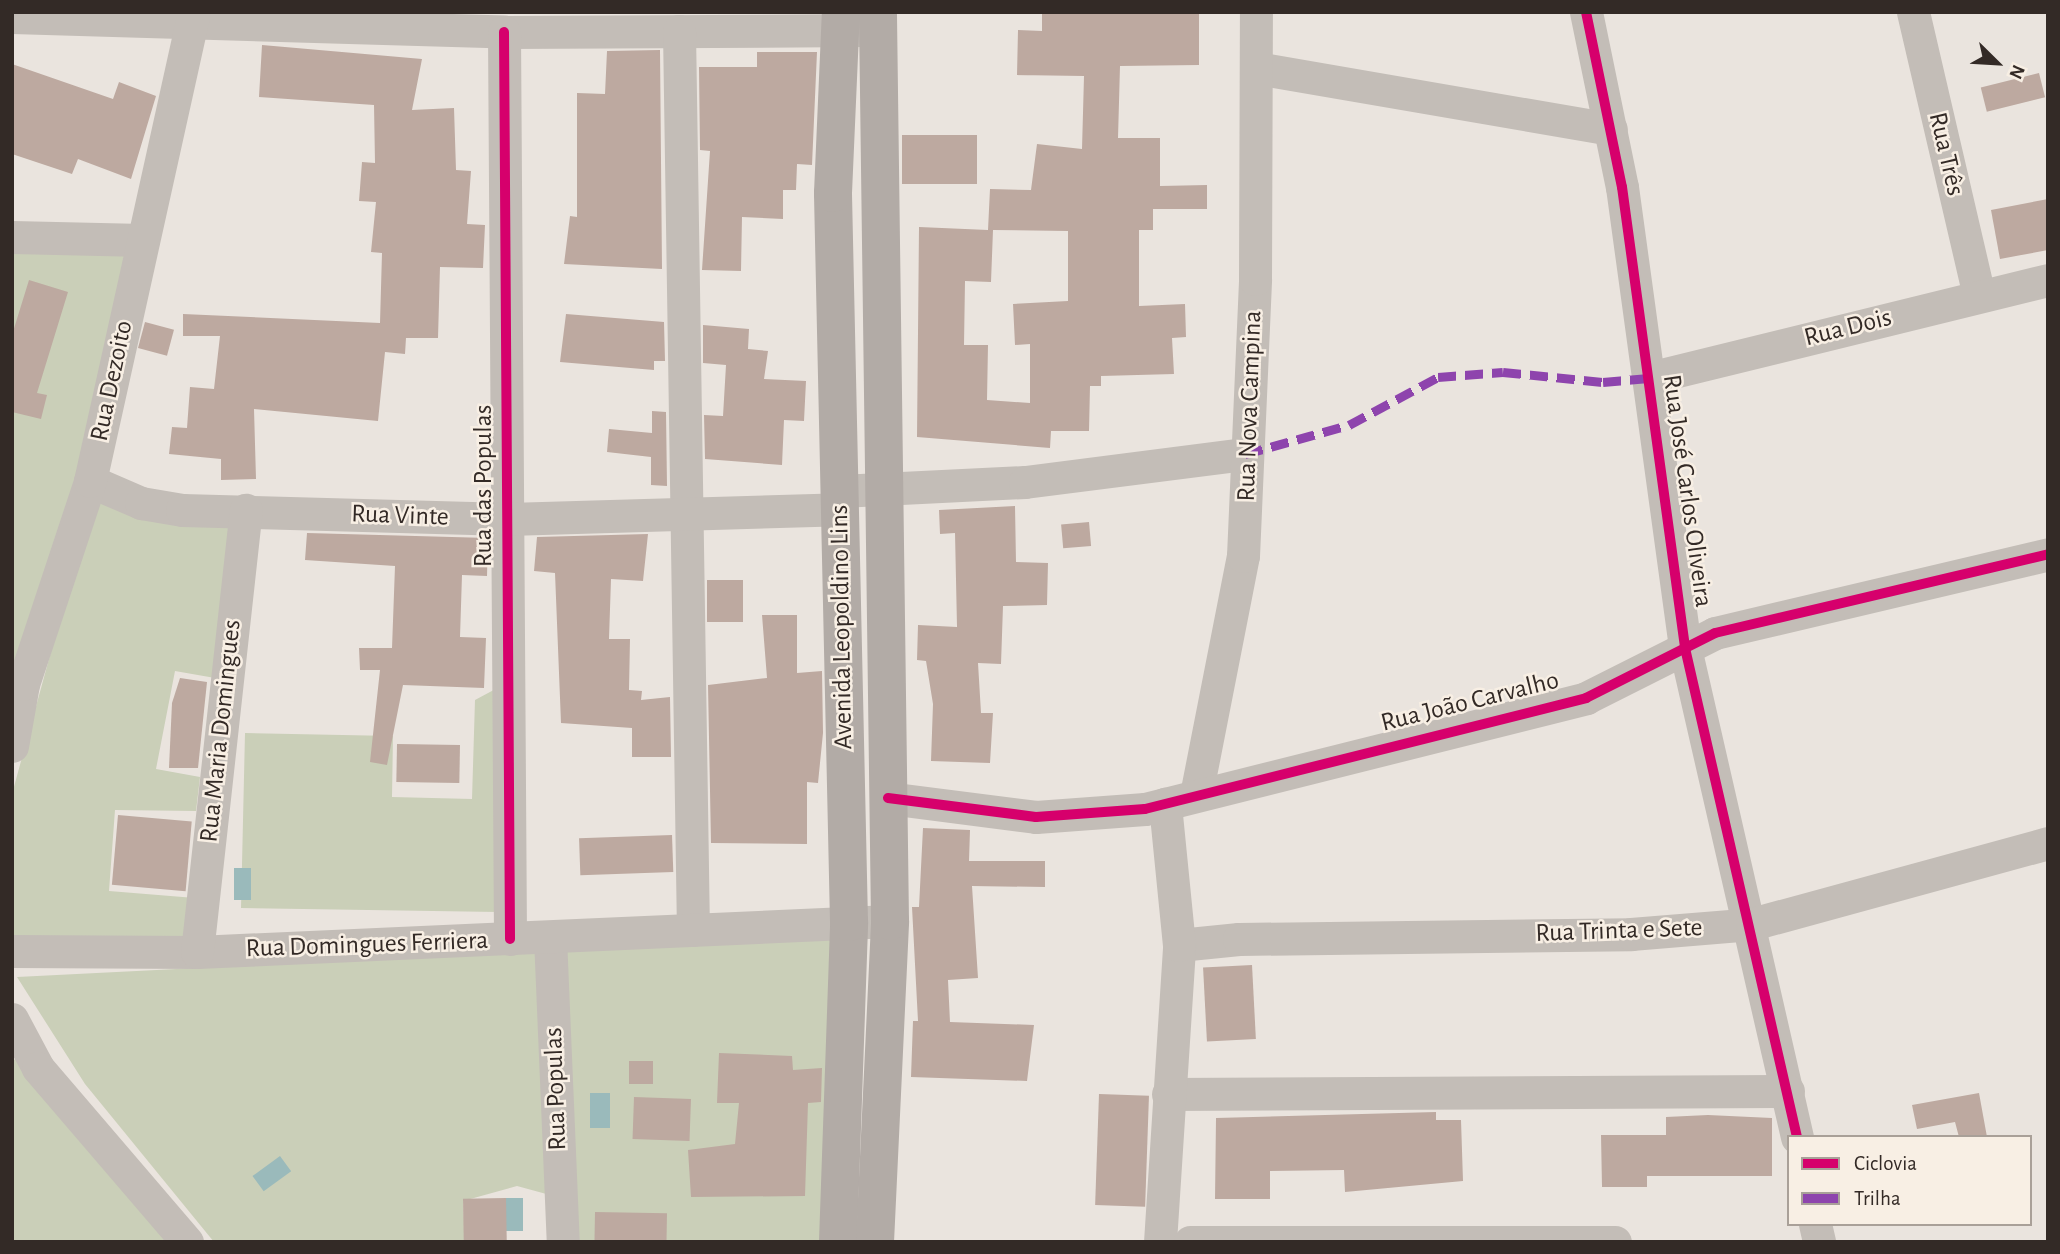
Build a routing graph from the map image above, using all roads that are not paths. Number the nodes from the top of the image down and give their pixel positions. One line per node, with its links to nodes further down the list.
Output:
1 (1256, 12): 9 (street, Rua Nova Campina)
2 (1586, 12): 10 (street, Rua José Carlos Oliveira)
3 (1913, 12): 16 (street, Rua Três)
4 (12, 17): 5 (street)
5 (194, 18): 7 (street); 14 (street, Rua Dezoito)
6 (859, 21): 8 (street); 11 (main road, Avenida Leopoldino Lins); 12 (main road, Avenida Leopoldino Lins)
7 (504, 32): 8 (street); 24 (street, Rua das Populas)
8 (679, 32): 23 (street)
9 (1257, 68): 10 (street); 18 (street, Rua Nova Campina)
10 (1611, 129): 17 (street, Rua José Carlos Oliveira)
11 (880, 191): 12 (main road); 20 (main road, Avenida Leopoldino Lins)
12 (833, 193): 21 (main road, Avenida Leopoldino Lins)
13 (12, 237): 14 (street)
14 (143, 240): 19 (street, Rua Dezoito)
15 (2048, 280): 16 (street, Rua Dois)
16 (1979, 296): 17 (street, Rua Dois)
17 (1648, 378): 26 (street, Rua José Carlos Oliveira)
18 (1245, 454): 20 (street, Rua Vinte); 28 (street, Rua Nova Campina)
19 (90, 481): 22 (street, Rua Vinte); 27 (street, Rua Dezoito)
20 (884, 485): 21 (street, Rua Vinte); 29 (main road, Avenida Leopoldino Lins)
21 (840, 500): 23 (street, Rua Vinte); 33 (main road, Avenida Leopoldino Lins)
22 (246, 510): 24 (street, Rua Vinte); 40 (street, Rua Maria Domingues)
23 (687, 514): 24 (street, Rua Vinte); 35 (street)
24 (508, 519): 37 (street, Rua das Populas)
25 (2048, 554): 26 (street, Rua João Carvalho)
26 (1685, 648): 28 (street, Rua João Carvalho); 34 (street, Rua José Carlos Oliveira)
27 (12, 746)
28 (1196, 795): 30 (street, Rua João Carvalho)
29 (888, 798): 30 (street, Rua João Carvalho); 32 (main road, Avenida Leopoldino Lins)
30 (1165, 804): 38 (street)
31 (2048, 842): 34 (street, Rua Trinta e Sete)
32 (890, 921): 33 (street, Rua Domingues Ferriera); 49 (main road, Avenida Leopoldino Lins)
33 (849, 922): 35 (street, Rua Domingues Ferriera); 48 (main road, Avenida Leopoldino Lins)
34 (1752, 925): 38 (street, Rua Trinta e Sete); 42 (street, Rua José Carlos Oliveira)
35 (693, 930): 36 (street, Rua Domingues Ferriera)
36 (550, 937): 37 (street, Rua Domingues Ferriera); 47 (street, Rua Populas)
37 (510, 939): 40 (street, Rua Domingues Ferriera)
38 (1179, 945): 43 (street)
39 (12, 951): 40 (street, Rua Domingues Ferriera)
40 (197, 952)
41 (16, 1036): 46 (street)
42 (1788, 1091): 43 (street); 44 (street, Rua José Carlos Oliveira)
43 (1168, 1094): 50 (street)
44 (1797, 1135)
45 (1366, 1239): 51 (street); 52 (street)
46 (187, 1242)
47 (563, 1242)
48 (838, 1242)
49 (875, 1242)
50 (1160, 1242)
51 (1190, 1242)
52 (1615, 1242)

